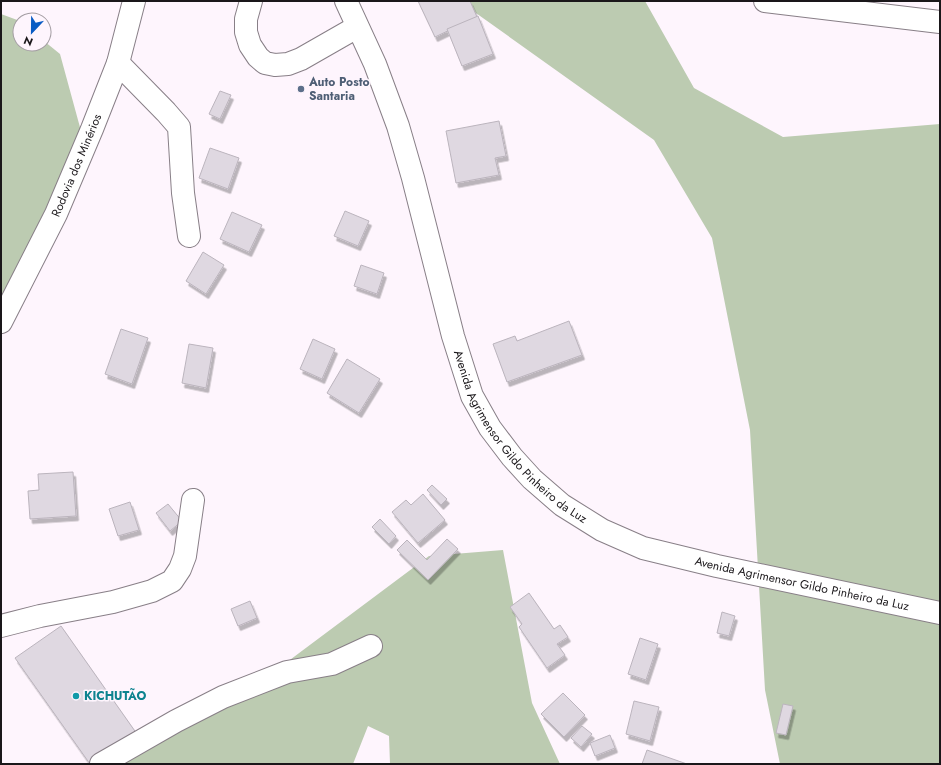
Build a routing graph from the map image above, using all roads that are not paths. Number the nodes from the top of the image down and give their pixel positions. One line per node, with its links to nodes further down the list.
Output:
1 (134, 1): 7 (main road, Rodovia dos Minérios)
2 (251, 1): 6 (main road)
3 (346, 1): 6 (main road, Avenida Agrimensor Gildo Pinheiro da Luz)
4 (765, 1): 5 (main road)
5 (940, 22)
6 (357, 27): 11 (main road, Avenida Agrimensor Gildo Pinheiro da Luz)
7 (118, 63): 8 (main road); 9 (main road, Rodovia dos Minérios)
8 (189, 236)
9 (1, 322)
10 (193, 500): 12 (main road)
11 (940, 613)
12 (1, 626)
13 (371, 646): 14 (main road)
14 (101, 764)

